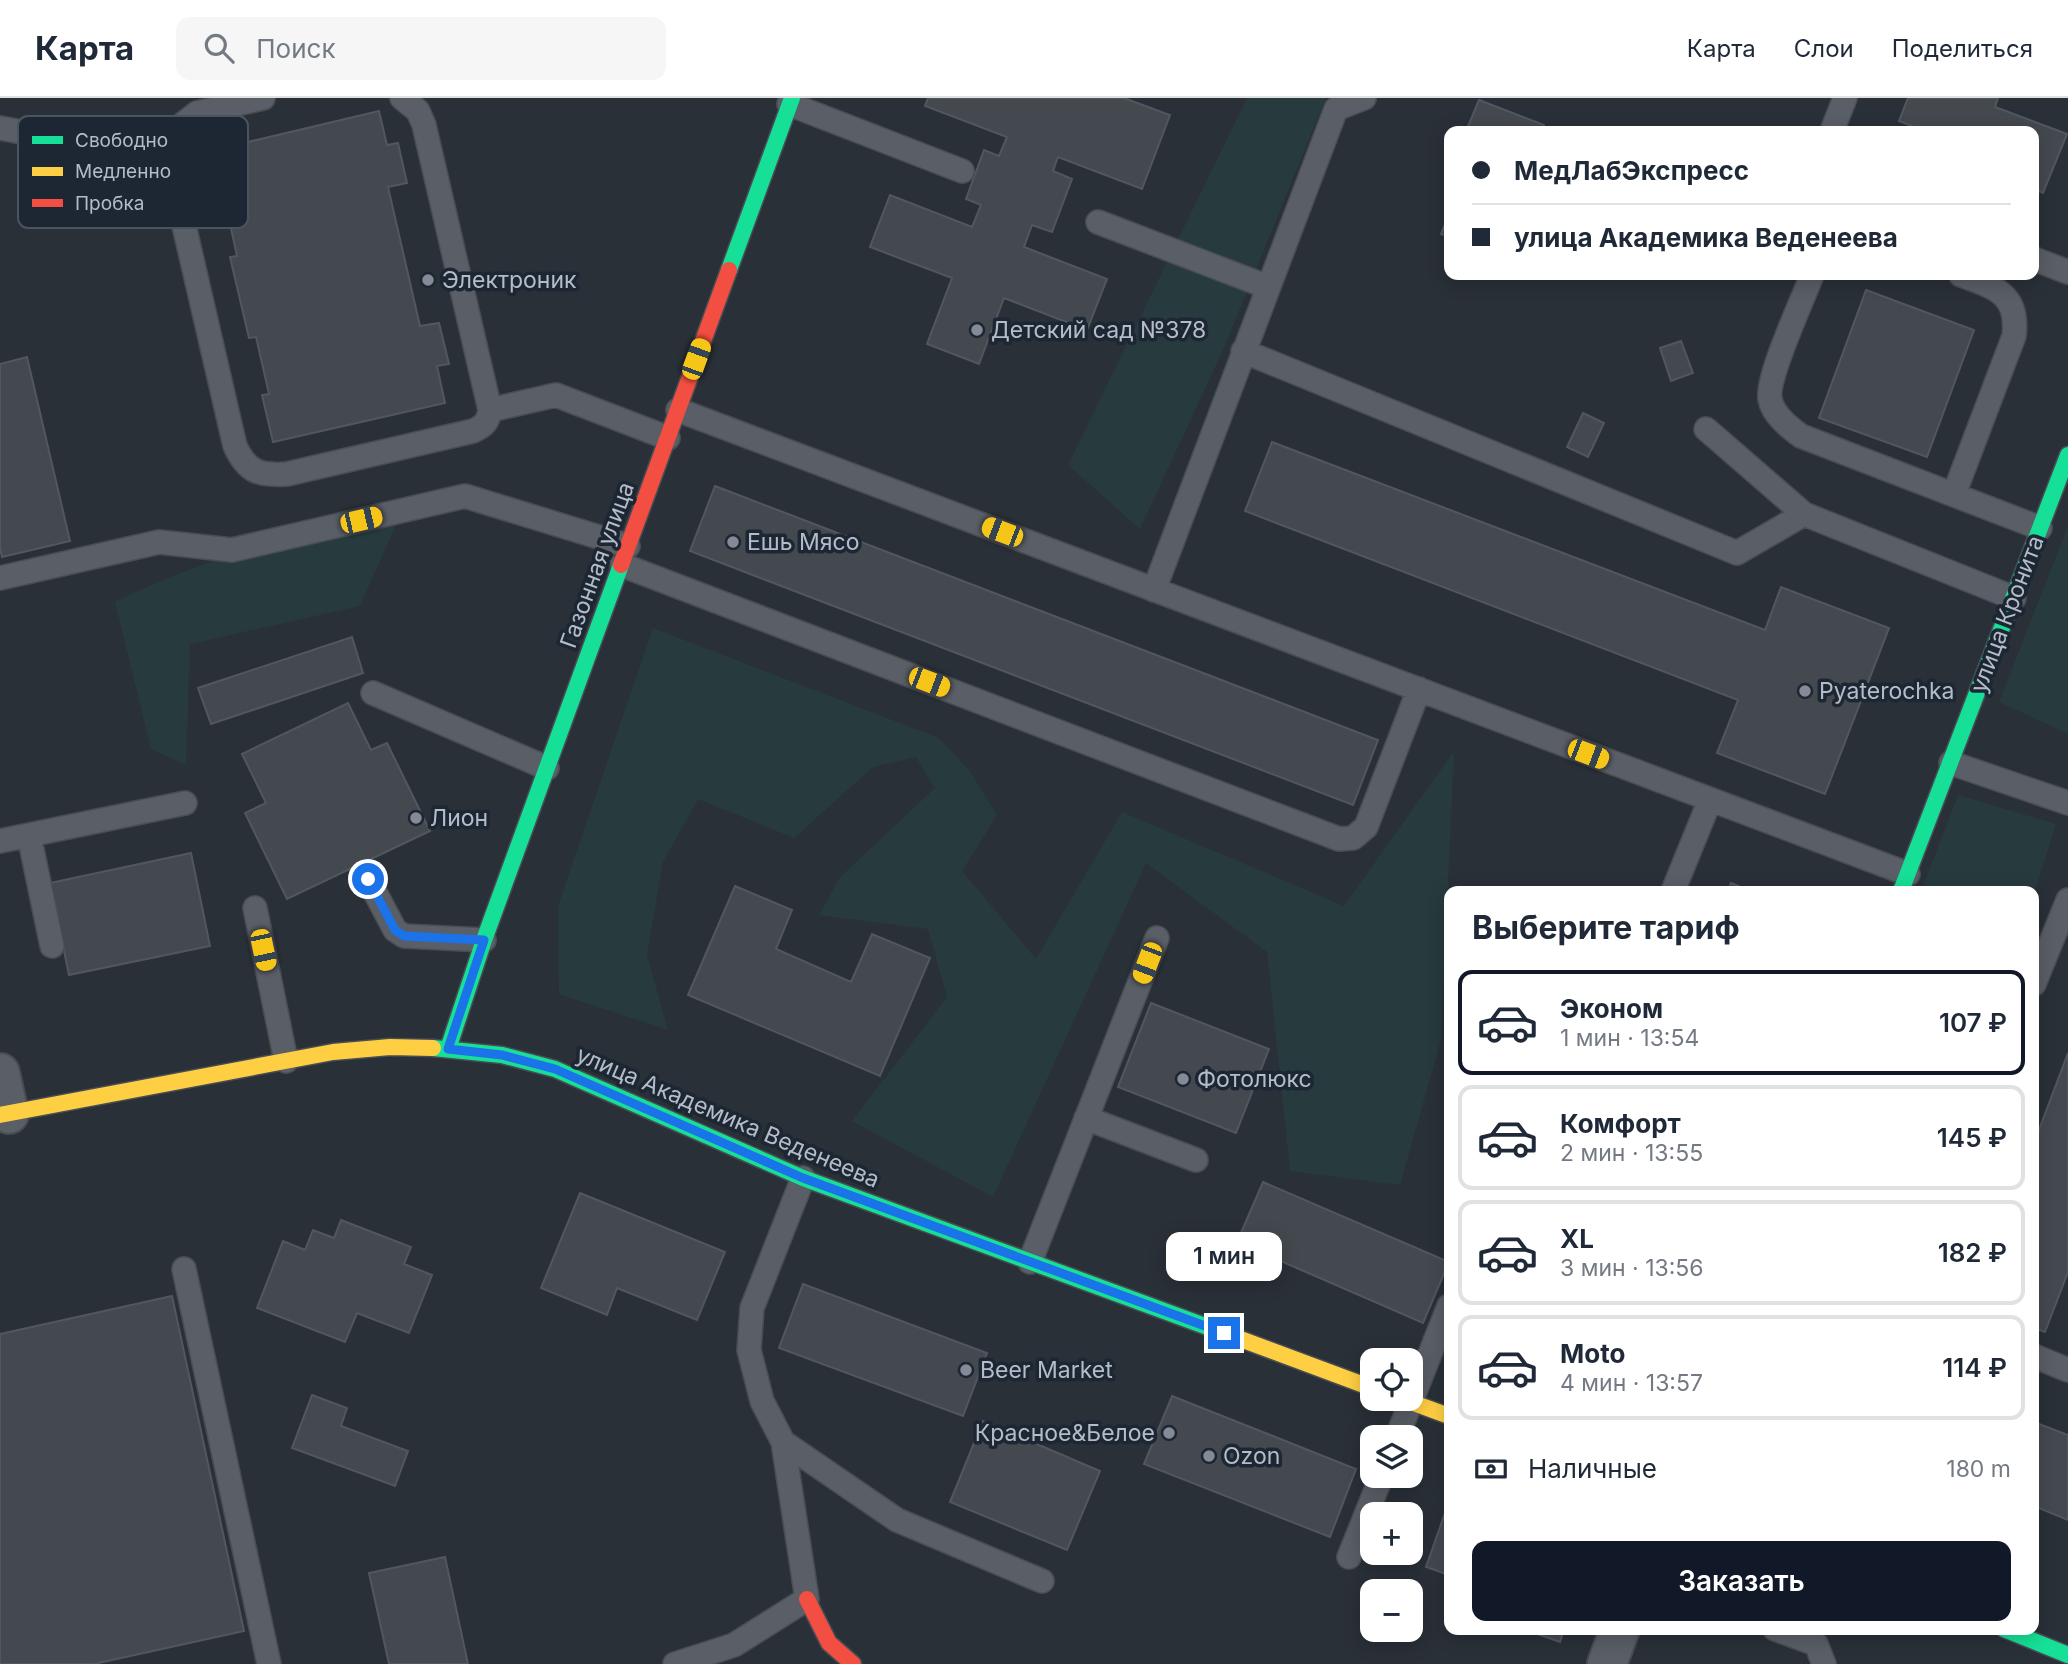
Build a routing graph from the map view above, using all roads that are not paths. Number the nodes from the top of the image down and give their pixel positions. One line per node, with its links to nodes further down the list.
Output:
1 (263, 98): 7 (lane)
2 (402, 98): 20 (lane)
3 (1364, 98): 6 (lane)
4 (1845, 98): 8 (lane)
5 (791, 101): 11 (lane); 21 (street, Газонная улица)
6 (1336, 104): 18 (lane)
7 (193, 116)
8 (1834, 126)
9 (0, 128): 10 (lane)
10 (18, 131)
11 (962, 170)
12 (1098, 222): 18 (lane)
13 (184, 228): 20 (lane)
14 (2039, 261): 15 (lane)
15 (2068, 272)
16 (1810, 280): 25 (lane)
17 (1975, 280): 25 (lane)
18 (1268, 287): 19 (lane)
19 (1243, 351): 26 (lane); 30 (lane)
20 (490, 410): 23 (lane)
21 (678, 410): 23 (street, Газонная улица); 30 (lane)
22 (1706, 429): 26 (lane)
23 (668, 438): 28 (street, Газонная улица)
24 (2068, 455): 27 (street, улица Кронита)
25 (1954, 494): 27 (lane)
26 (1804, 514): 31 (lane)
27 (2040, 528): 31 (street, улица Кронита)
28 (625, 555): 29 (lane); 32 (lane); 35 (street, Газонная улица)
29 (0, 578)
30 (1154, 590): 32 (lane)
31 (2014, 598): 34 (street, улица Кронита)
32 (1419, 690): 36 (lane)
33 (373, 692): 35 (lane)
34 (1951, 763): 38 (lane); 42 (street, улица Кронита)
35 (547, 768): 47 (street, Газонная улица)
36 (1710, 800): 42 (lane); 43 (lane)
37 (185, 803): 39 (lane)
38 (2068, 803)
39 (29, 835): 40 (lane); 48 (lane)
40 (0, 841)
41 (368, 879): 47 (lane)
42 (1905, 883)
43 (1675, 886)
44 (2068, 900): 49 (lane)
45 (255, 908): 51 (lane)
46 (1157, 938): 54 (lane)
47 (484, 940): 50 (street, Газонная улица)
48 (52, 946)
49 (2039, 972)
50 (448, 1049): 51 (street, улица Академика Веденеева); 56 (street, улица Академика Веденеева)
51 (286, 1061): 53 (street, улица Академика Веденеева)
52 (0, 1073): 53 (street)
53 (4, 1115)
54 (1086, 1118): 55 (lane); 57 (lane)
55 (1196, 1160)
56 (803, 1178): 57 (street, улица Академика Веденеева); 66 (lane)
57 (1030, 1262): 63 (street, улица Академика Веденеева)
58 (184, 1269): 75 (lane)
59 (1444, 1317): 61 (lane)
60 (2039, 1358): 62 (lane)
61 (1423, 1363)
62 (2068, 1370)
63 (1360, 1384)
64 (1423, 1406): 65 (street)
65 (1444, 1414)
66 (783, 1442): 69 (lane); 70 (lane)
67 (1377, 1488): 68 (lane)
68 (1349, 1557)
69 (1042, 1581)
70 (807, 1599): 76 (lane); 77 (street)
71 (1618, 1635): 78 (street)
72 (1793, 1635): 79 (lane)
73 (2019, 1635): 74 (street)
74 (2068, 1655)
75 (269, 1664)
76 (675, 1664)
77 (853, 1664)
78 (1607, 1664)
79 (1824, 1664)

